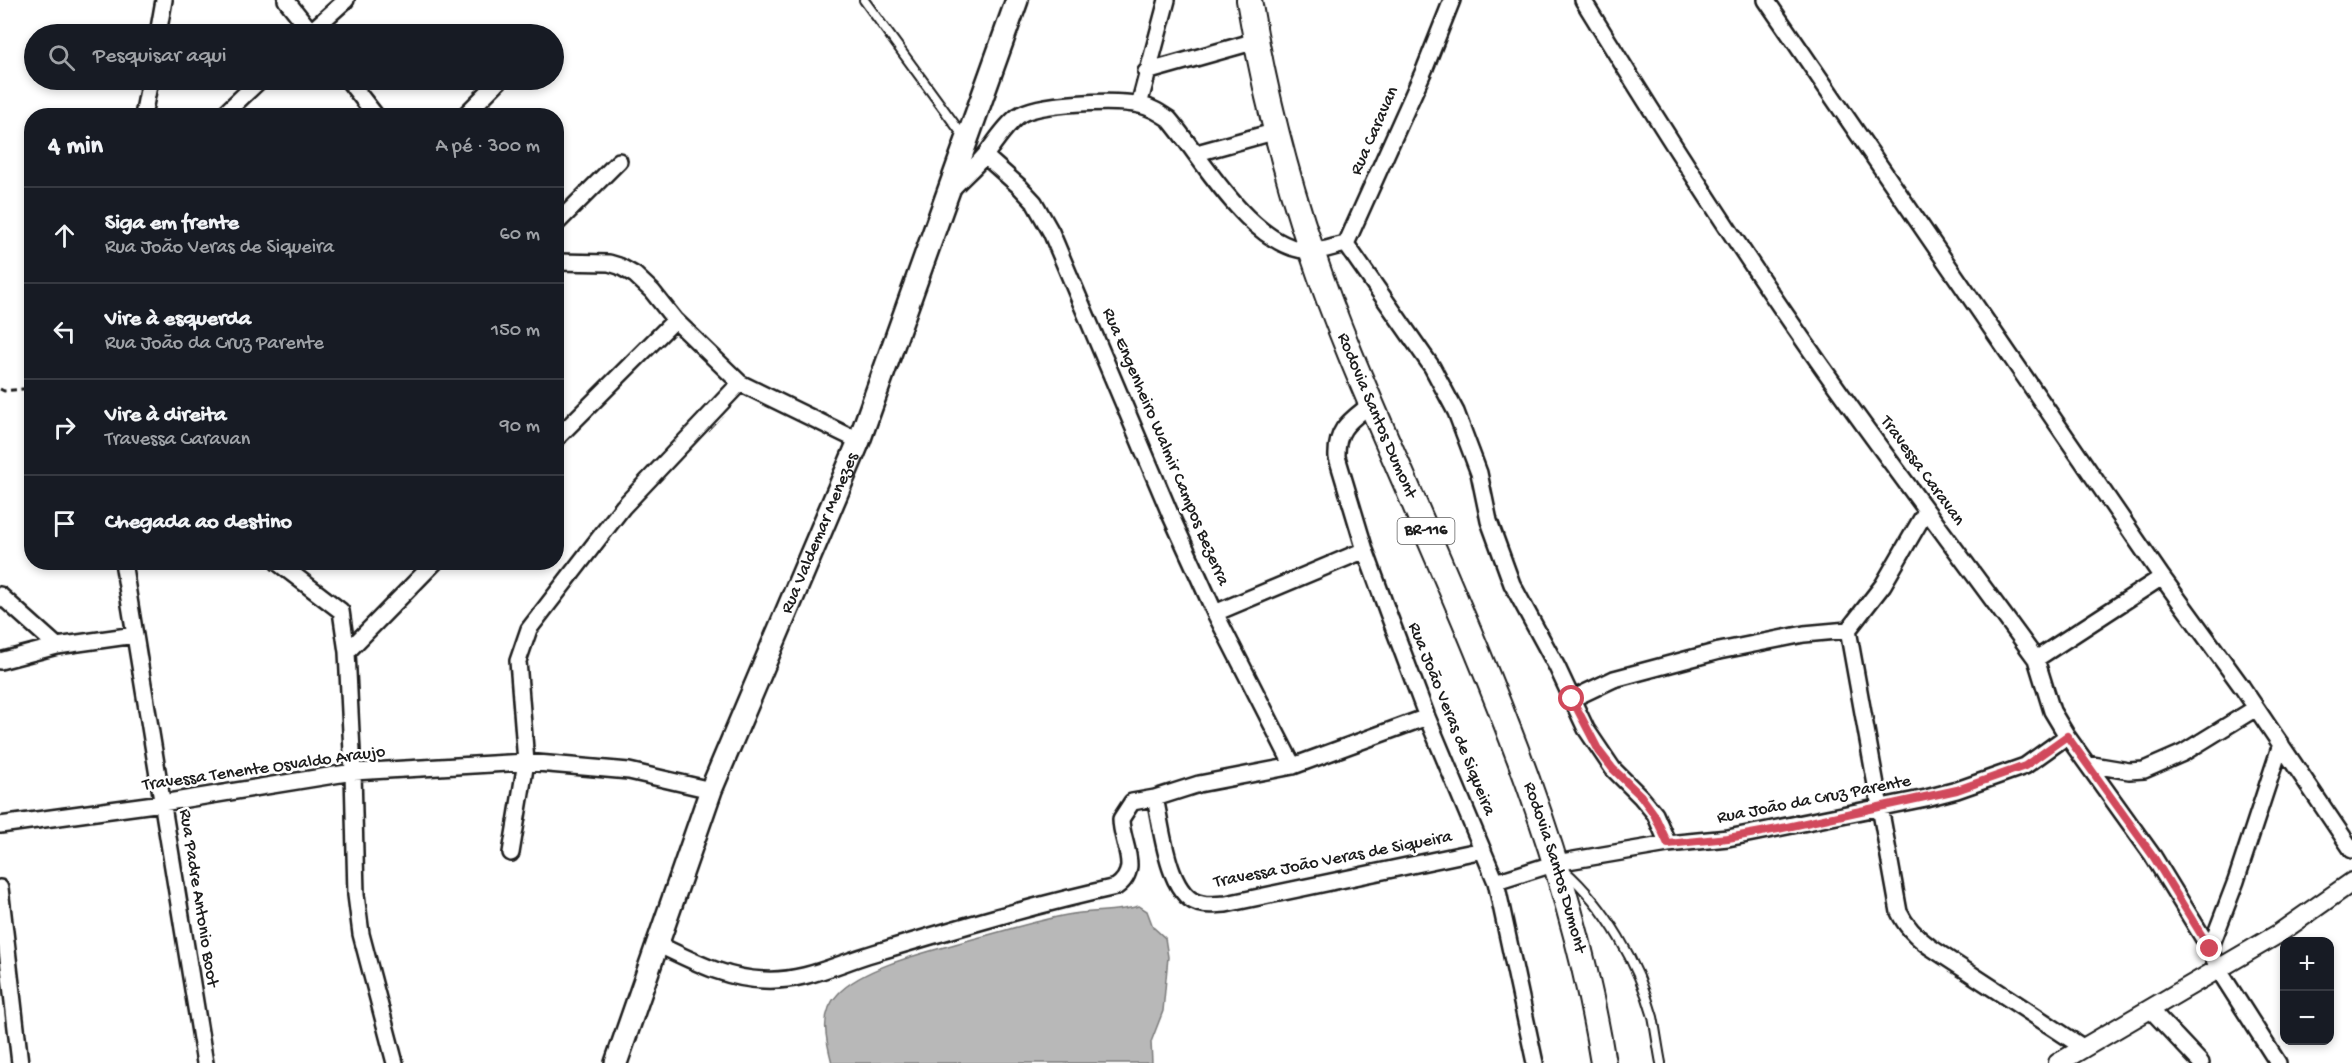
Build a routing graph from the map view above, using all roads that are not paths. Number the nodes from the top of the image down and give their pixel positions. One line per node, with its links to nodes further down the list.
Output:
1 (164, 0): 11 (street)
2 (286, 0): 12 (street)
3 (346, 0): 13 (street)
4 (864, 0): 26 (lane)
5 (1017, 0): 26 (main road, Rua Valdemar Menezes)
6 (1167, 0): 15 (street)
7 (1248, 0): 14 (highway, Rodovia Santos Dumont / BR-116)
8 (1452, 0): 32 (street, Rua Caravan)
9 (1583, 0): 40 (street, Travessa Caravan)
10 (1766, 0): 45 (street)
11 (160, 24)
12 (303, 24)
13 (321, 24)
14 (1256, 41): 15 (street); 25 (highway, Rodovia Santos Dumont / BR-116)
15 (1146, 72): 20 (street)
16 (148, 90): 21 (street)
17 (249, 90): 22 (street)
18 (356, 90): 23 (street)
19 (490, 90): 24 (street)
20 (1139, 105): 27 (street); 28 (street)
21 (145, 108)
22 (230, 108)
23 (370, 108)
24 (472, 108)
25 (1277, 130): 27 (street); 33 (highway, Rodovia Santos Dumont / BR-116)
26 (967, 141): 30 (main road, Rua Valdemar Menezes)
27 (1197, 153): 33 (street)
28 (984, 156): 30 (street); 47 (street, Rua Engenheiro Walmir Campos Bezerra)
29 (619, 161): 31 (street)
30 (949, 193): 39 (main road, Rua Valdemar Menezes)
31 (564, 216)
32 (1346, 244): 33 (street); 54 (street)
33 (1312, 252): 37 (highway, Rodovia Santos Dumont / BR-116)
34 (564, 262): 35 (street)
35 (675, 320): 36 (street); 38 (street)
36 (740, 383): 39 (street); 59 (street)
37 (1371, 404): 41 (street, Rua João Veras de Siqueira); 72 (highway, Rodovia Santos Dumont / BR-116)
38 (564, 432)
39 (859, 441): 63 (main road, Rua Valdemar Menezes)
40 (1926, 511): 48 (street); 52 (street, Travessa Caravan)
41 (1365, 550): 47 (street); 56 (street, Rua João Veras de Siqueira)
42 (124, 570): 49 (street, Rua Padre Antonio Boot)
43 (287, 570): 51 (street)
44 (427, 570): 51 (street)
45 (2162, 577): 52 (street); 55 (street)
46 (0, 595): 50 (street)
47 (1215, 613): 61 (street, Rua Engenheiro Walmir Campos Bezerra)
48 (1848, 630): 54 (street); 66 (street)
49 (135, 634): 50 (street); 65 (street, Rua Padre Antonio Boot)
50 (57, 646): 53 (street)
51 (347, 652): 62 (street)
52 (2036, 659): 57 (street, Travessa Caravan)
53 (0, 661)
54 (1572, 699): 68 (street)
55 (2256, 708): 58 (street); 60 (street)
56 (1427, 717): 61 (street); 69 (street, Rua João Veras de Siqueira)
57 (2067, 736): 60 (street, Travessa Caravan); 66 (street, Rua João da Cruz Parente)
58 (2282, 744): 70 (street); 77 (street)
59 (526, 762): 62 (street, Travessa Tenente Osvaldo Araujo); 63 (street, Travessa Tenente Osvaldo Araujo); 71 (street)
60 (2087, 764): 77 (street, Travessa Caravan)
61 (1293, 766): 64 (street)
62 (353, 772): 65 (street, Travessa Tenente Osvaldo Araujo); 85 (street)
63 (711, 790): 76 (main road, Rua Valdemar Menezes)
64 (1155, 798): 69 (street, Travessa João Veras de Siqueira); 76 (street)
65 (162, 803): 67 (street, Travessa Tenente Osvaldo Araujo); 84 (street, Rua Padre Antonio Boot)
66 (1880, 807): 68 (street, Rua João da Cruz Parente); 81 (street)
67 (0, 825)
68 (1668, 844): 72 (street, Rua João da Cruz Parente)
69 (1483, 850): 73 (street, Rua João Veras de Siqueira)
70 (2352, 850)
71 (511, 852)
72 (1556, 863): 73 (street, Rua João da Cruz Parente); 87 (highway, Rodovia Santos Dumont / BR-116); 88 (lane)
73 (1496, 882): 86 (street, Rua João Veras de Siqueira)
74 (2352, 882): 78 (street)
75 (0, 888): 79 (street)
76 (657, 944): 82 (main road, Rua Valdemar Menezes)
77 (2210, 949): 78 (street, Travessa Caravan)
78 (2218, 969): 80 (street); 91 (street, Travessa Caravan)
79 (5, 972): 83 (street)
80 (2151, 1010): 81 (street); 90 (street)
81 (2084, 1048): 89 (street)
82 (622, 1062)
83 (20, 1063)
84 (205, 1063)
85 (394, 1063)
86 (1535, 1063)
87 (1603, 1063)
88 (1661, 1063)
89 (2058, 1063)
90 (2201, 1063)
91 (2278, 1063)

